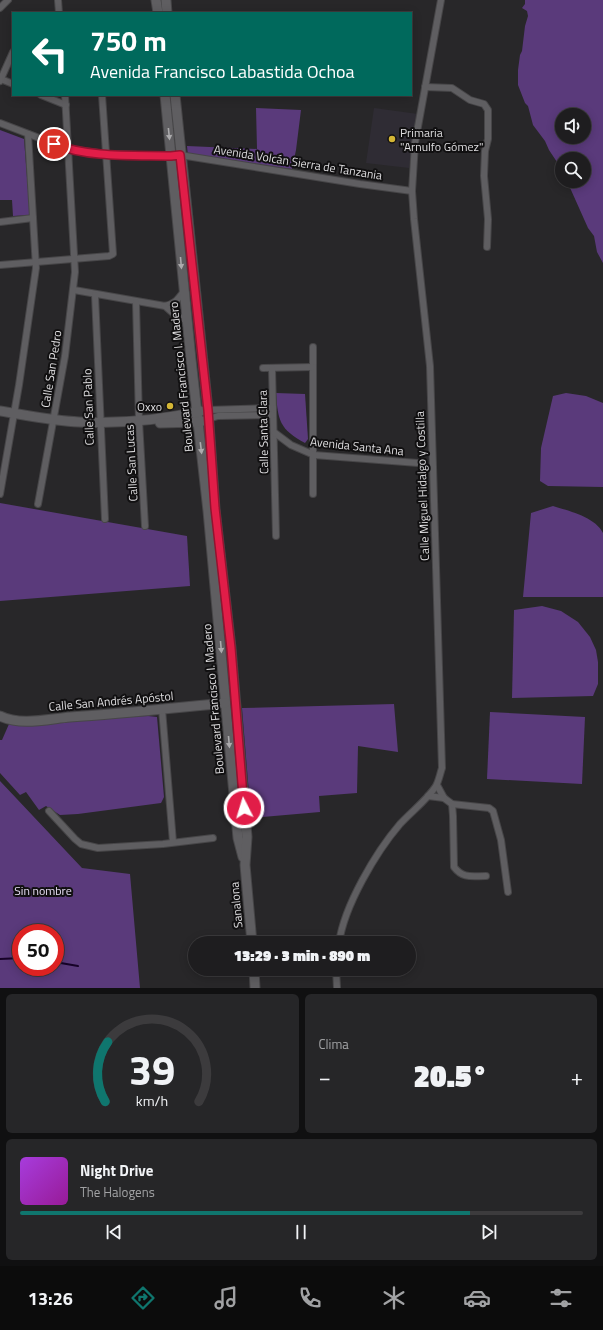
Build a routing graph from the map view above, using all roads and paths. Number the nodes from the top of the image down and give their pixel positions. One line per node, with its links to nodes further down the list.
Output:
1 (58, 0): 5 (street)
2 (156, 0): 6 (main road)
3 (166, 0): 7 (main road)
4 (441, 0): 11 (street, Calle Miguel Hidalgo y Costilla)
5 (59, 12)
6 (158, 12)
7 (167, 12)
8 (12, 54): 9 (street)
9 (0, 80): 10 (street)
10 (12, 84)
11 (424, 87): 23 (street, Calle Miguel Hidalgo y Costilla); 26 (street)
12 (44, 96): 17 (street)
13 (65, 96): 17 (street, Calle San Pedro)
14 (102, 96): 21 (street)
15 (165, 96): 22 (main road, Boulevard Francisco I. Madero, one-way to 22)
16 (175, 96): 22 (main road, Boulevard Francisco I. Madero)
17 (66, 105): 20 (street, Calle San Pedro)
18 (0, 123): 19 (street, Avenida Volcán Sierra de Tanzania)
19 (28, 134): 20 (street, Avenida Volcán Sierra de Tanzania); 24 (street)
20 (68, 149): 21 (street, Avenida Volcán Sierra de Tanzania); 27 (street, Calle San Pedro)
21 (106, 154): 22 (street, Avenida Volcán Sierra de Tanzania); 27 (street)
22 (176, 156): 23 (street, Avenida Volcán Sierra de Tanzania); 31 (main road, Boulevard Francisco I. Madero, one-way to 31); 44 (main road, Boulevard Francisco I. Madero)
23 (412, 191): 63 (street, Calle Miguel Hidalgo y Costilla)
24 (33, 218): 25 (street); 28 (street)
25 (0, 222)
26 (487, 247)
27 (75, 260): 28 (street); 30 (street, Calle San Pedro)
28 (36, 262): 29 (street); 43 (street)
29 (0, 265)
30 (74, 290): 32 (street); 46 (street, Calle San Pedro)
31 (184, 290): 34 (street); 35 (main road, Boulevard Francisco I. Madero)
32 (95, 295): 33 (street); 49 (street, Calle San Pablo)
33 (136, 302): 34 (street); 47 (street, Calle San Lucas)
34 (165, 306): 35 (street)
35 (187, 321): 42 (main road, Boulevard Francisco I. Madero)
36 (313, 347): 37 (street)
37 (313, 367): 39 (street); 51 (street)
38 (263, 368): 39 (street)
39 (272, 368): 40 (street, Calle Santa Clara)
40 (273, 408): 44 (street); 45 (street, Calle Santa Clara)
41 (0, 411): 43 (main road)
42 (196, 412): 44 (main road); 47 (main road); 48 (main road, Boulevard Francisco I. Madero)
43 (14, 413): 46 (main road); 53 (street)
44 (208, 414): 45 (street); 48 (main road); 62 (main road, Boulevard Francisco I. Madero)
45 (273, 415): 50 (street, Calle Santa Clara)
46 (54, 419): 49 (main road); 55 (street, Calle San Pedro)
47 (143, 421): 48 (main road); 49 (main road); 57 (street, Calle San Lucas)
48 (198, 422): 59 (main road, Boulevard Francisco I. Madero, one-way to 59)
49 (100, 423): 56 (street, Calle San Pablo)
50 (275, 433): 51 (street, Avenida Santa Ana); 58 (street, Calle Santa Clara)
51 (314, 455): 52 (street, Avenida Santa Ana); 54 (street)
52 (418, 463)
53 (0, 494)
54 (313, 494)
55 (38, 504)
56 (105, 519)
57 (145, 526)
58 (276, 536)
59 (225, 703): 60 (main road, Calle San Andrés Apóstol); 62 (main road, Boulevard Francisco I. Madero, one-way to 62)
60 (162, 709): 61 (main road, Calle San Andrés Apóstol); 69 (street)
61 (0, 716)
62 (237, 780): 70 (main road, Boulevard Francisco I. Madero)
63 (437, 785): 64 (street, Calle Miguel Hidalgo y Costilla); 65 (street)
64 (428, 796): 65 (street); 74 (street, Calle Miguel Hidalgo y Costilla)
65 (444, 798): 66 (street)
66 (452, 804): 71 (street); 72 (street)
67 (49, 811): 69 (street)
68 (213, 838): 69 (street)
69 (173, 842)
70 (245, 865): 73 (main road, Sanalona)
71 (486, 876)
72 (508, 892)
73 (251, 936)
74 (340, 936)
75 (254, 976): 77 (main road)
76 (336, 976): 78 (street)
77 (255, 988)
78 (337, 988)

